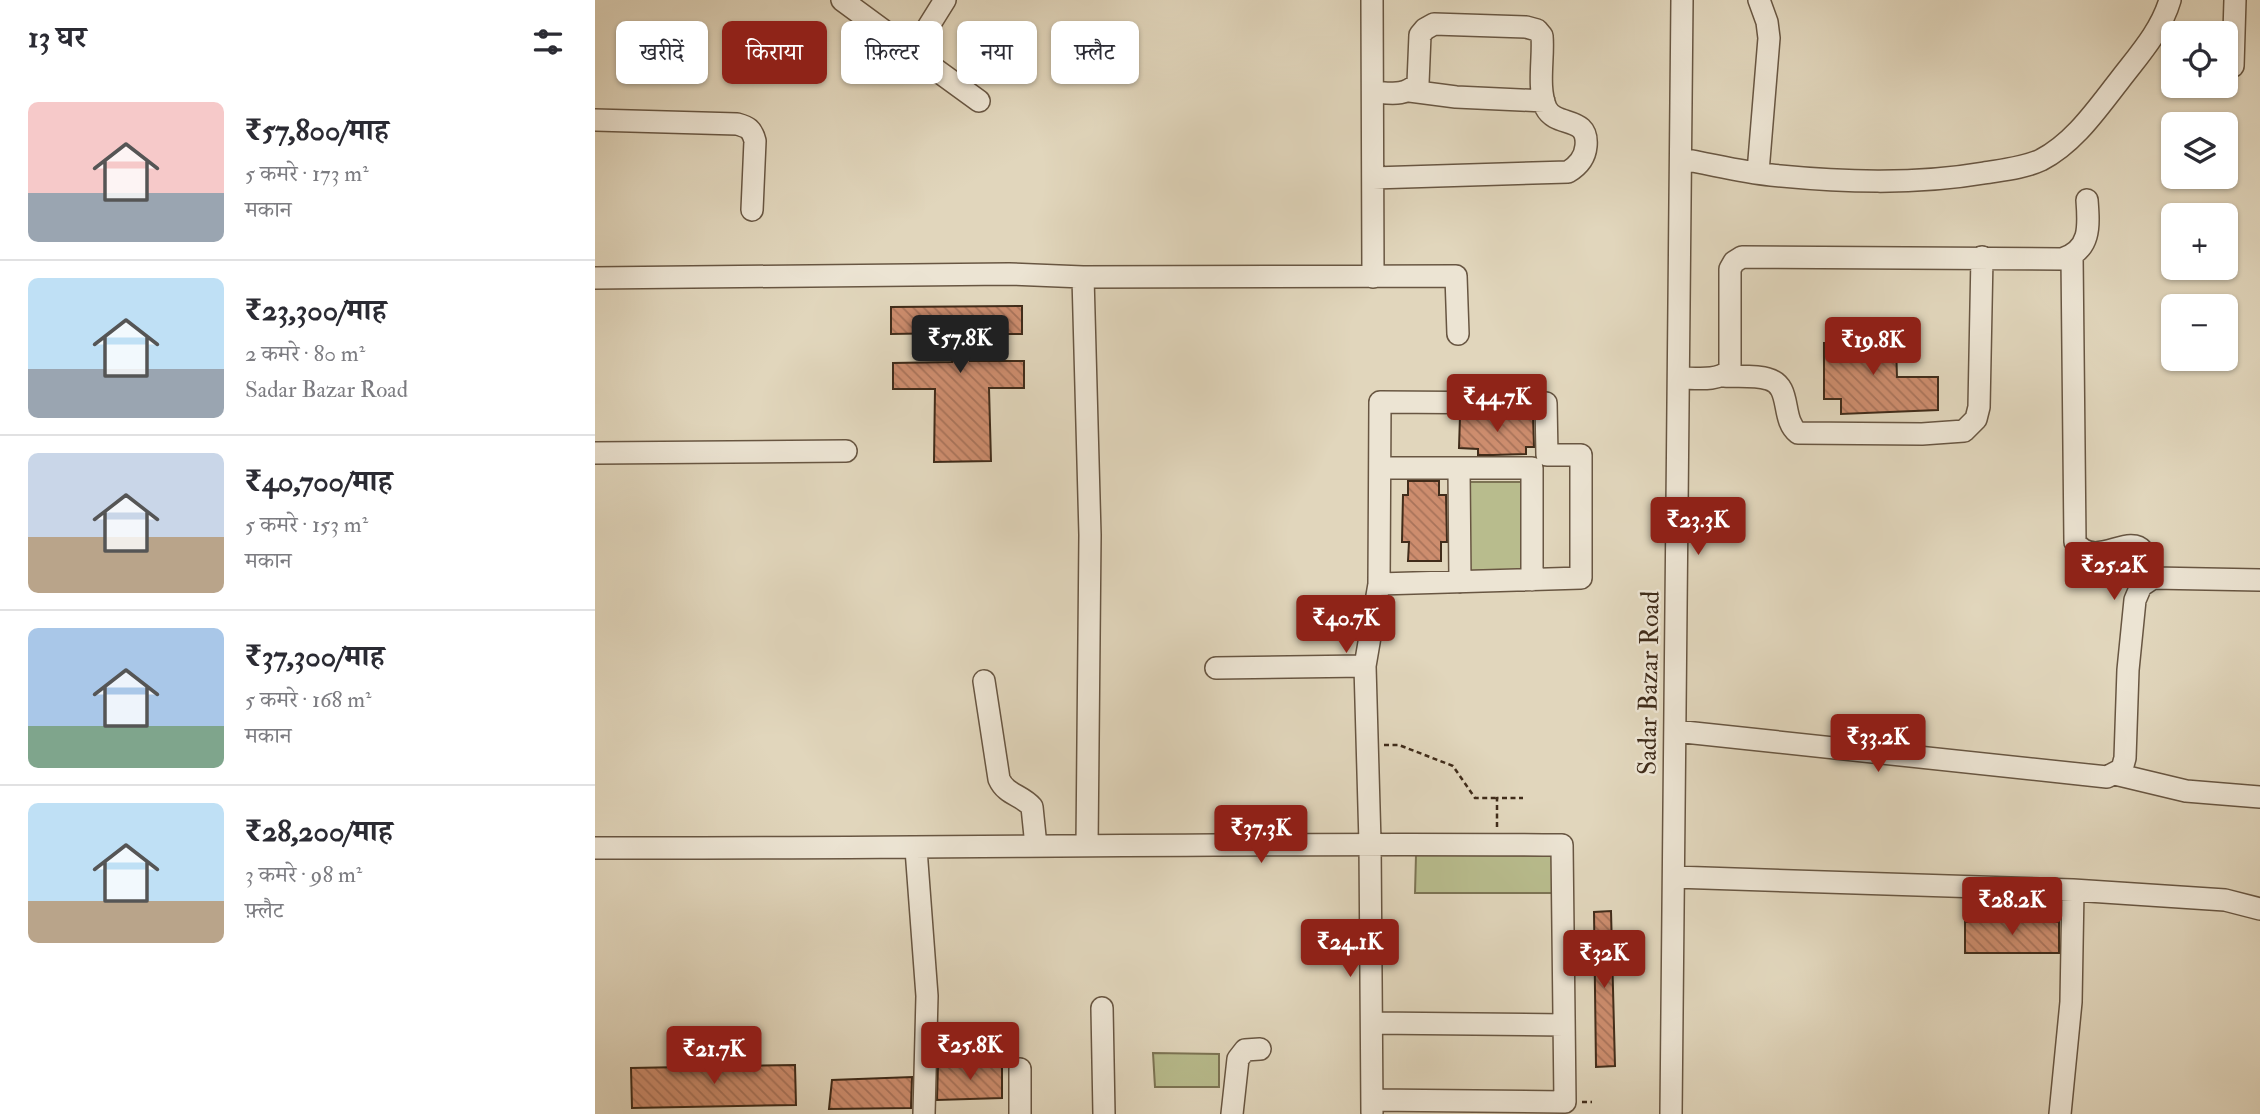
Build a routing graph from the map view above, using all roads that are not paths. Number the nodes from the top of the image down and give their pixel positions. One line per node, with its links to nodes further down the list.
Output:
1 (842, 0): 8 (street)
2 (945, 0): 9 (street)
3 (1372, 0): 12 (street)
4 (1682, 0): 17 (street, Sadar Bazar Road)
5 (1759, 0): 18 (street)
6 (2169, 0): 18 (street)
7 (2235, 0): 10 (street)
8 (871, 21)
9 (932, 21)
10 (2234, 21)
11 (943, 75): 15 (street)
12 (1373, 92): 13 (street); 19 (street)
13 (1411, 92): 14 (street); 14 (street)
14 (1544, 100): 19 (street)
15 (979, 101)
16 (595, 120): 21 (street)
17 (1681, 159): 18 (street); 29 (street, Sadar Bazar Road)
18 (1758, 173)
19 (1373, 178): 25 (street)
20 (2087, 200): 22 (street)
21 (752, 210)
22 (2072, 256): 23 (street); 35 (street)
23 (1982, 257): 28 (street); 28 (street)
24 (1083, 277): 25 (street); 26 (street); 48 (street)
25 (1373, 277): 27 (street)
26 (595, 278)
27 (1458, 334)
28 (1724, 376): 29 (street)
29 (1679, 378): 43 (street, Sadar Bazar Road)
30 (846, 451): 31 (street)
31 (595, 453)
32 (1539, 462): 33 (street); 34 (street); 36 (street); 36 (street)
33 (1380, 468): 34 (street); 39 (street)
34 (1458, 469): 38 (street)
35 (2153, 578): 37 (street); 44 (street)
36 (1532, 580): 38 (street)
37 (2260, 580)
38 (1460, 582): 39 (street)
39 (1379, 584): 40 (street)
40 (1365, 666): 41 (street); 46 (street)
41 (1216, 668)
42 (983, 681): 47 (street)
43 (1675, 732): 44 (street); 51 (street, Sadar Bazar Road)
44 (2115, 774): 45 (street)
45 (2260, 797)
46 (1370, 843): 48 (street); 55 (street); 56 (street)
47 (1036, 846): 48 (street); 50 (street)
48 (1087, 846)
49 (595, 848): 50 (street)
50 (916, 849): 60 (street)
51 (1674, 877): 52 (street); 64 (street, Sadar Bazar Road)
52 (2073, 890): 53 (street); 65 (street)
53 (2260, 909)
54 (1102, 1008): 62 (street)
55 (1372, 1023): 56 (street); 59 (street)
56 (1564, 1025): 59 (street)
57 (1260, 1049): 63 (street)
58 (1020, 1069): 61 (street)
59 (1372, 1107)
60 (924, 1114)
61 (1020, 1114)
62 (1104, 1114)
63 (1232, 1114)
64 (1671, 1114)
65 (2060, 1114)

